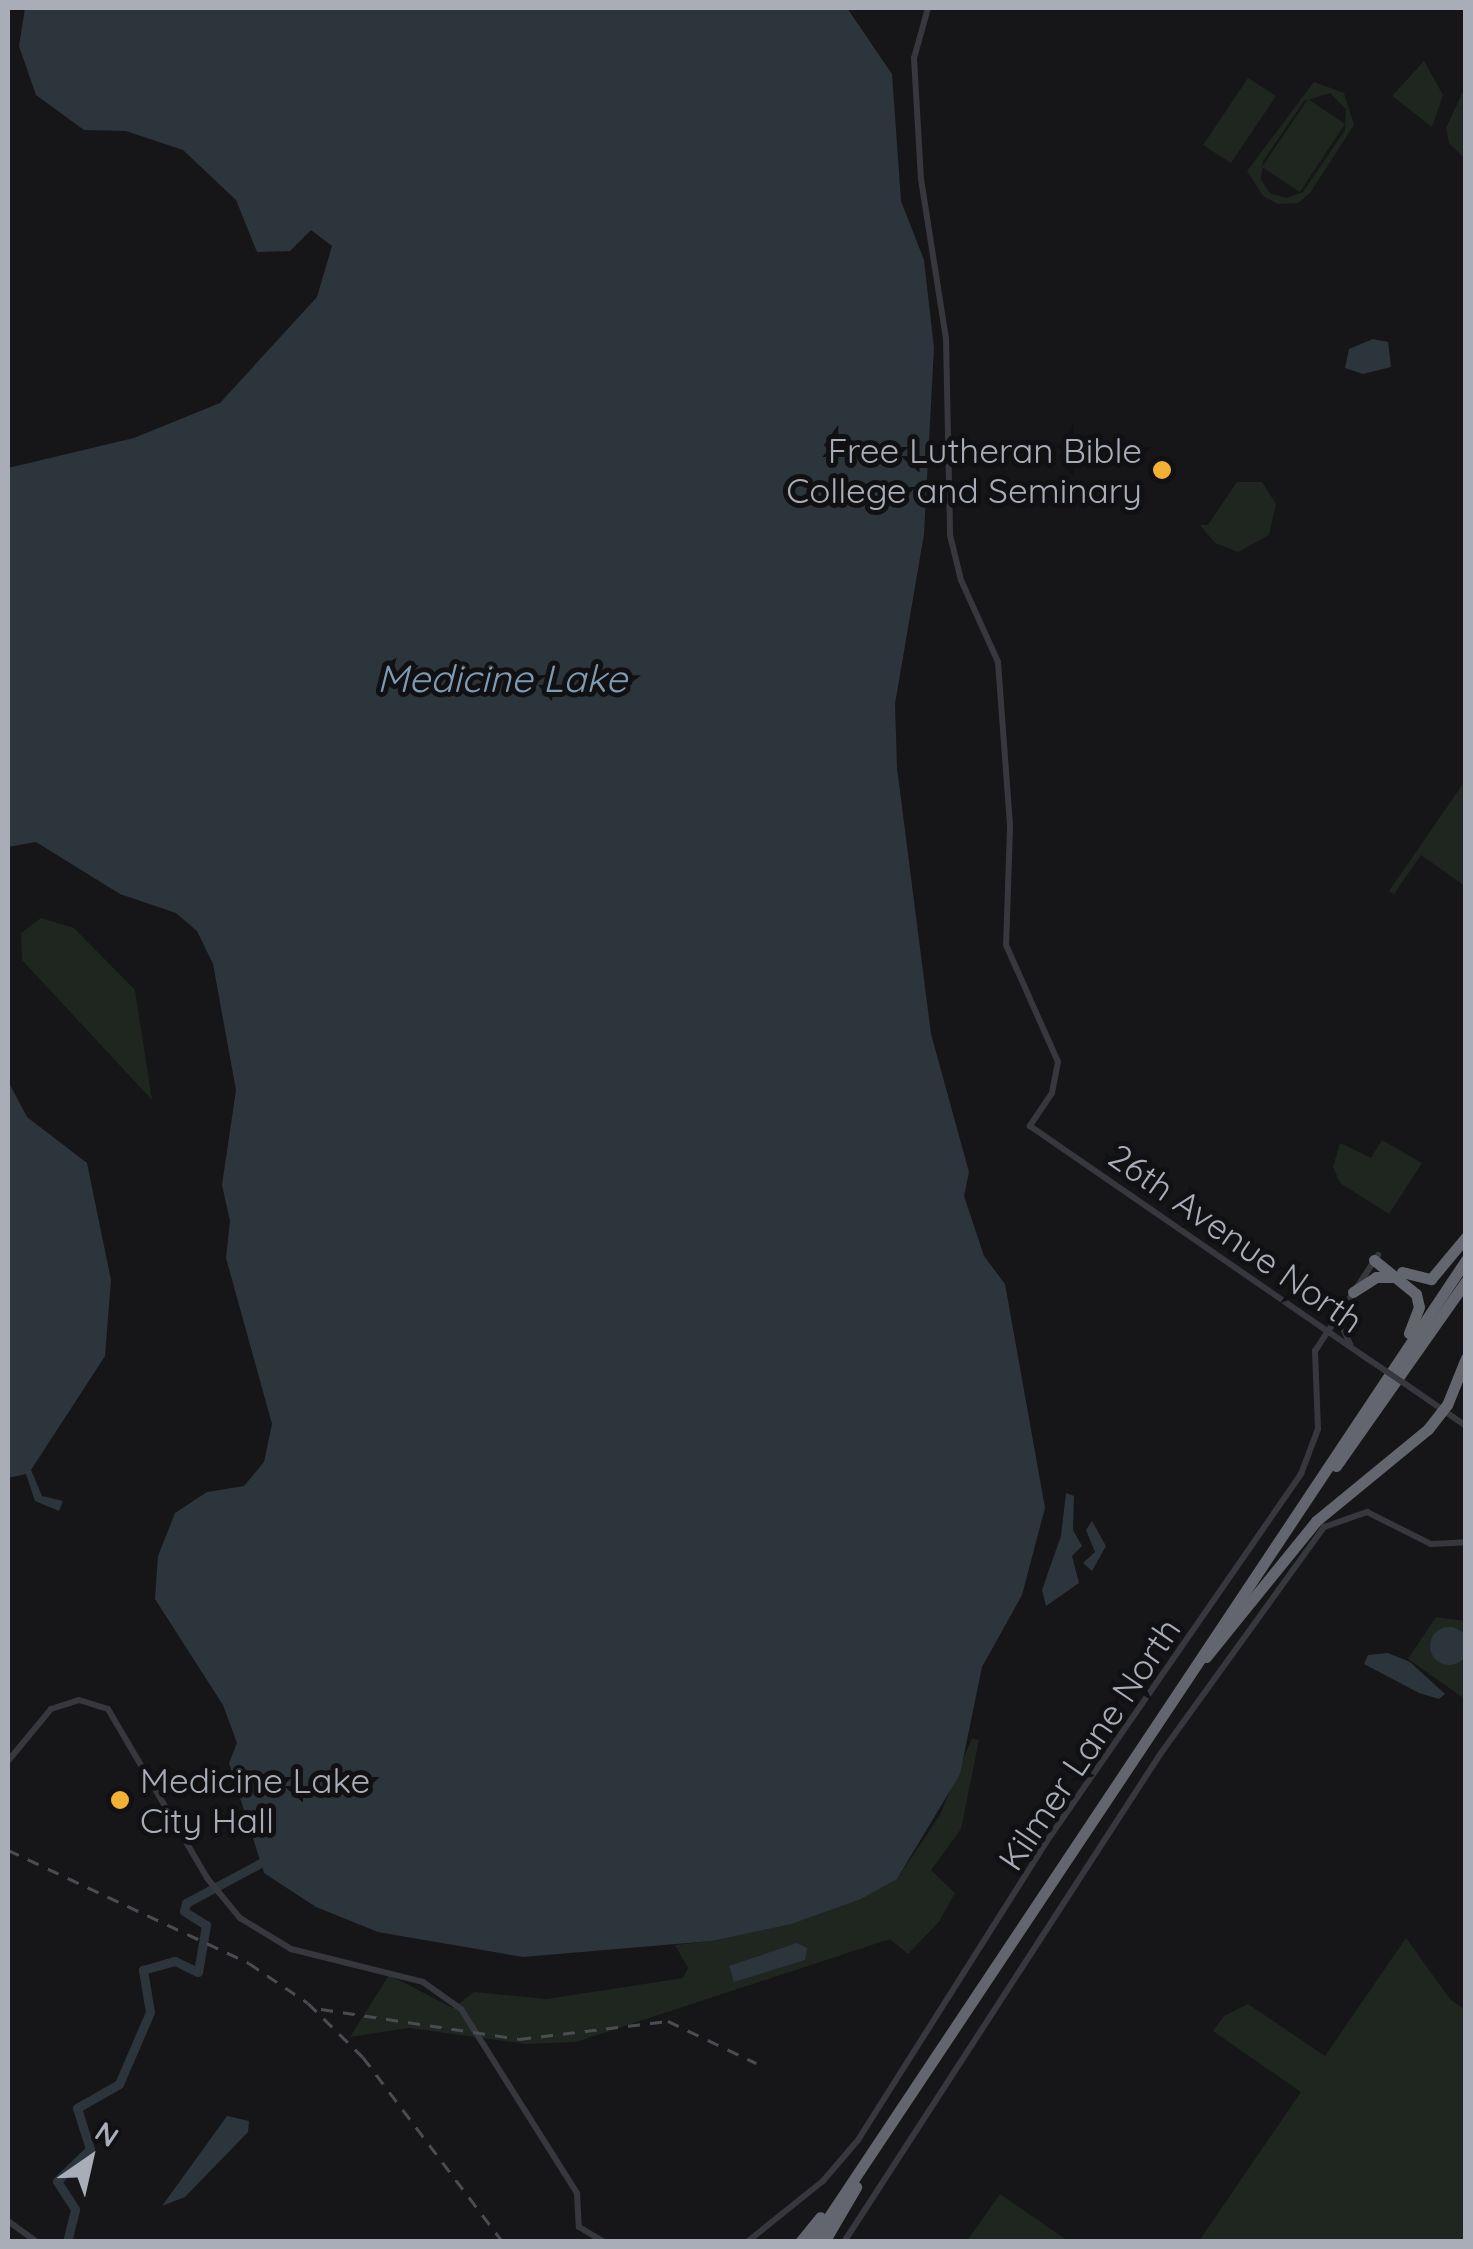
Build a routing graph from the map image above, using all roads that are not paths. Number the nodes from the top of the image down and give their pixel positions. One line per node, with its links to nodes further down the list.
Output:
1 (928, 8): 8 (street, 26th Avenue North)
2 (1466, 1237): 3 (highway)
3 (1376, 1258): 5 (highway); 7 (street, Kilmer Lane North)
4 (1466, 1260): 11 (highway)
5 (1401, 1279): 7 (highway); 11 (highway)
6 (1466, 1281): 15 (highway)
7 (1350, 1295): 8 (street, Kilmer Lane North); 9 (street)
8 (1326, 1330): 9 (street, 26th Avenue North); 21 (street, Kilmer Lane North)
9 (1354, 1349): 12 (street, 26th Avenue North, bridge)
10 (1466, 1358): 12 (highway)
11 (1376, 1392): 17 (highway)
12 (1443, 1411): 13 (street, 26th Avenue North); 15 (highway)
13 (1466, 1426)
14 (1466, 1542): 25 (street)
15 (1206, 1657): 24 (highway)
16 (8, 1761): 20 (street)
17 (877, 2142): 22 (highway); 23 (highway)
18 (8, 2221): 19 (street)
19 (37, 2242)
20 (604, 2242)
21 (751, 2242)
22 (800, 2242)
23 (812, 2242)
24 (822, 2242)
25 (844, 2242)

